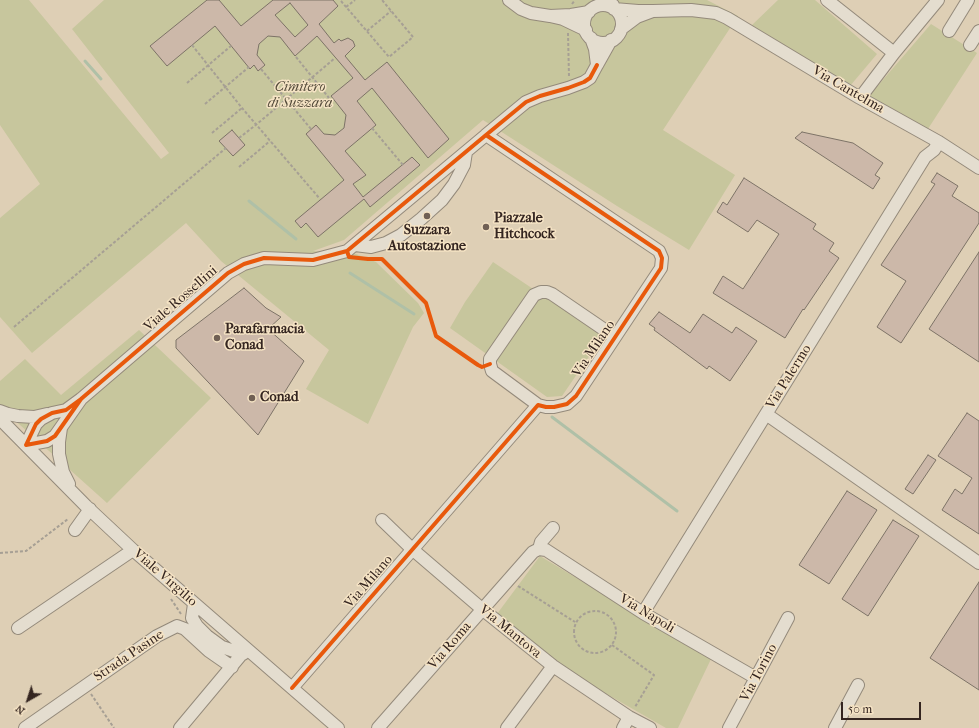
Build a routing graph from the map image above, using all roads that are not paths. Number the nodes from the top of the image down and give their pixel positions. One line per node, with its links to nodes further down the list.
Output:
1 (509, 0): 8 (street)
2 (827, 0): 15 (street)
3 (938, 0): 15 (street)
4 (968, 0): 10 (street)
5 (613, 4): 6 (street); 7 (street); 9 (street)
6 (594, 6): 8 (street); 12 (street)
7 (653, 11): 9 (street); 17 (street, Via Cantelma)
8 (550, 16): 12 (street)
9 (621, 29): 13 (street)
10 (948, 31)
11 (979, 31): 14 (street)
12 (589, 34): 13 (street); 16 (street)
13 (611, 40): 16 (street)
14 (970, 45)
15 (894, 53): 17 (street)
16 (597, 66): 18 (street)
17 (860, 98): 19 (street, Via Cantelma)
18 (486, 135): 20 (street, Viale Rossellini); 23 (street, Via Milano)
19 (939, 142): 21 (street, Via Cantelma); 28 (street, Via Palermo)
20 (466, 152): 22 (street, Viale Rossellini); 22 (street)
21 (979, 168)
22 (351, 248): 24 (street, Viale Rossellini)
23 (615, 337): 25 (street, Via Milano); 25 (street)
24 (81, 399): 27 (street); 30 (street)
25 (538, 405): 37 (street, Via Milano)
26 (0, 410): 27 (street)
27 (52, 413): 31 (street)
28 (766, 414): 40 (street); 42 (street, Via Palermo)
29 (0, 419): 31 (street, Viale Virgilio)
30 (61, 428): 31 (street); 32 (street)
31 (26, 446): 32 (street, Viale Virgilio)
32 (76, 495): 33 (street, Viale Virgilio)
33 (90, 509): 36 (street); 39 (street, Viale Virgilio)
34 (382, 520): 37 (street, Via Mantova)
35 (553, 528): 38 (street, Via Roma)
36 (75, 530)
37 (412, 548): 41 (street, Via Mantova); 50 (street, Via Milano)
38 (539, 548): 41 (street, Via Roma); 42 (street, Via Napoli)
39 (133, 550): 44 (street); 45 (street, Viale Virgilio)
40 (979, 563)
41 (482, 609): 46 (street, Via Mantova); 55 (street, Via Roma)
42 (643, 613): 48 (street, Via Napoli)
43 (788, 618): 48 (street, Via Torino)
44 (18, 628)
45 (245, 652): 47 (street); 50 (street, Viale Virgilio)
46 (553, 666): 51 (street, Via Mantova); 56 (street)
47 (232, 667): 52 (street, Strada Pasine); 53 (street)
48 (756, 678): 59 (street, Via Torino)
49 (858, 685): 60 (street)
50 (292, 688): 54 (street, Viale Virgilio)
51 (629, 717): 57 (street); 58 (street, Via Mantova)
52 (24, 728)
53 (180, 728)
54 (338, 728)
55 (378, 728)
56 (507, 728)
57 (623, 728)
58 (650, 728)
59 (729, 728)
60 (834, 728)

